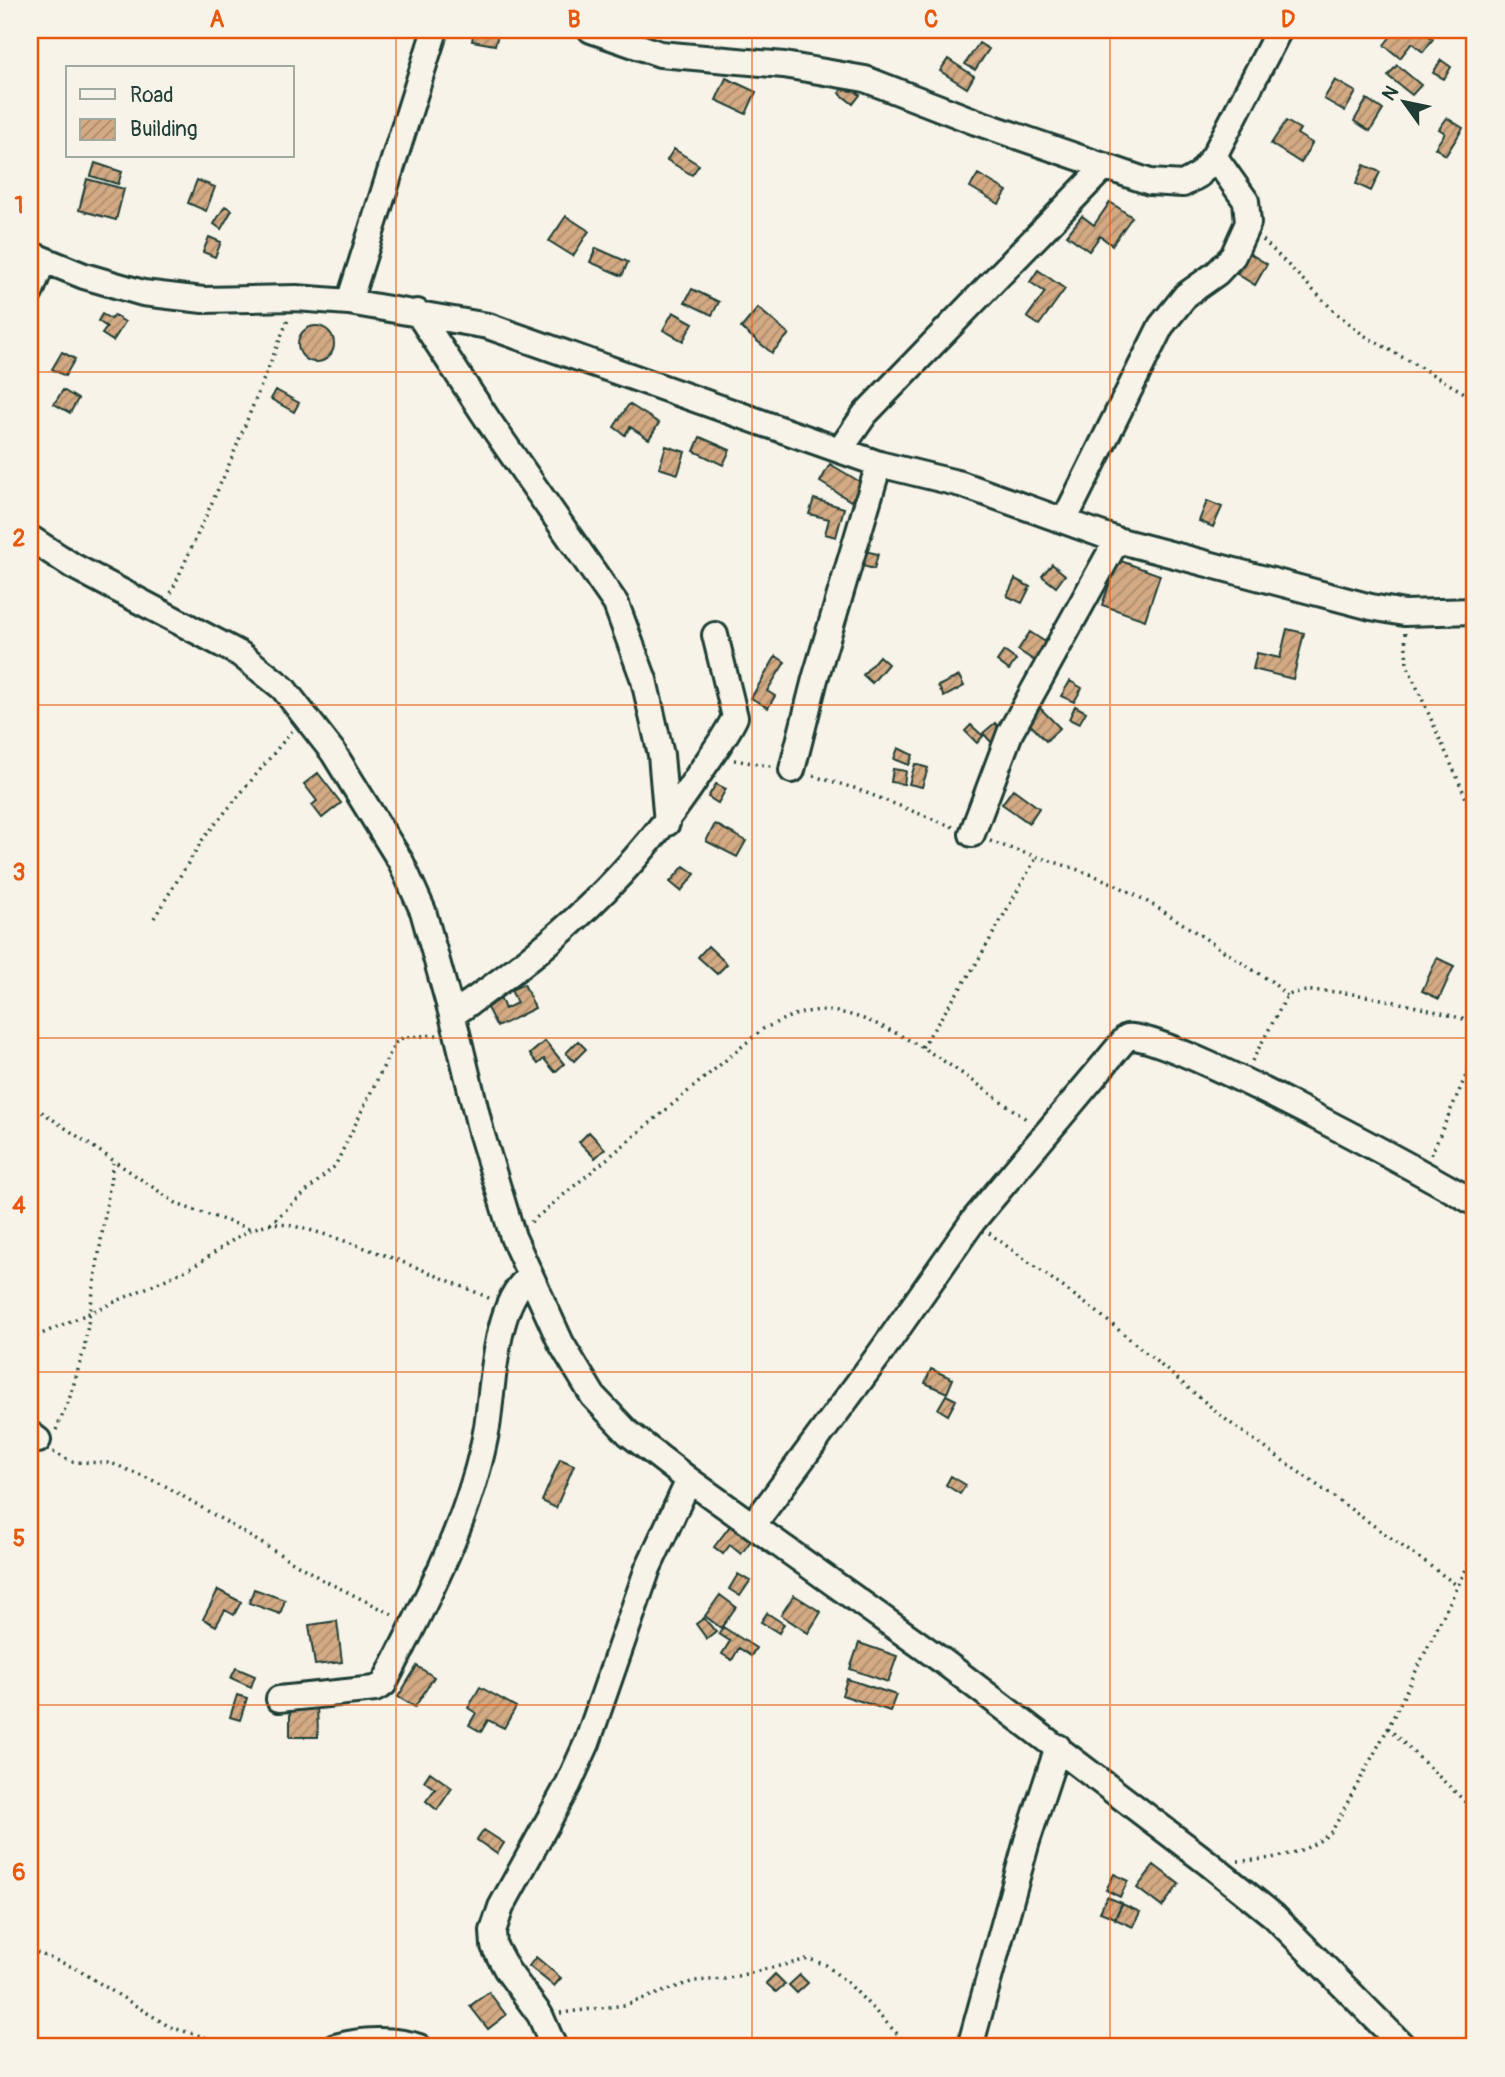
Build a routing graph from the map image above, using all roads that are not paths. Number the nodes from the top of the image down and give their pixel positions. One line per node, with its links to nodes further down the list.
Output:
1 (435, 30): 8 (street)
2 (591, 30): 5 (street)
3 (1279, 30): 4 (street)
4 (1214, 156): 5 (street); 12 (street)
5 (1105, 166): 10 (street)
6 (36, 258): 7 (street); 8 (street)
7 (30, 293)
8 (349, 302): 9 (street)
9 (417, 312): 10 (street); 18 (street)
10 (840, 450): 11 (street)
11 (880, 464): 12 (street); 17 (street)
12 (1065, 519): 14 (street)
13 (30, 538): 20 (street)
14 (1117, 540): 15 (street); 19 (street)
15 (1475, 611)
16 (715, 635): 18 (street)
17 (792, 770)
18 (667, 823): 20 (street)
19 (972, 834)
20 (455, 1024): 22 (street)
21 (1475, 1203): 24 (street)
22 (530, 1278): 23 (street); 25 (street)
23 (689, 1480): 24 (street); 30 (street)
24 (754, 1524): 26 (street)
25 (279, 1699)
26 (1058, 1748): 27 (street); 31 (street)
27 (1397, 2044)
28 (335, 2047): 29 (street)
29 (419, 2047)
30 (554, 2047)
31 (970, 2047)

